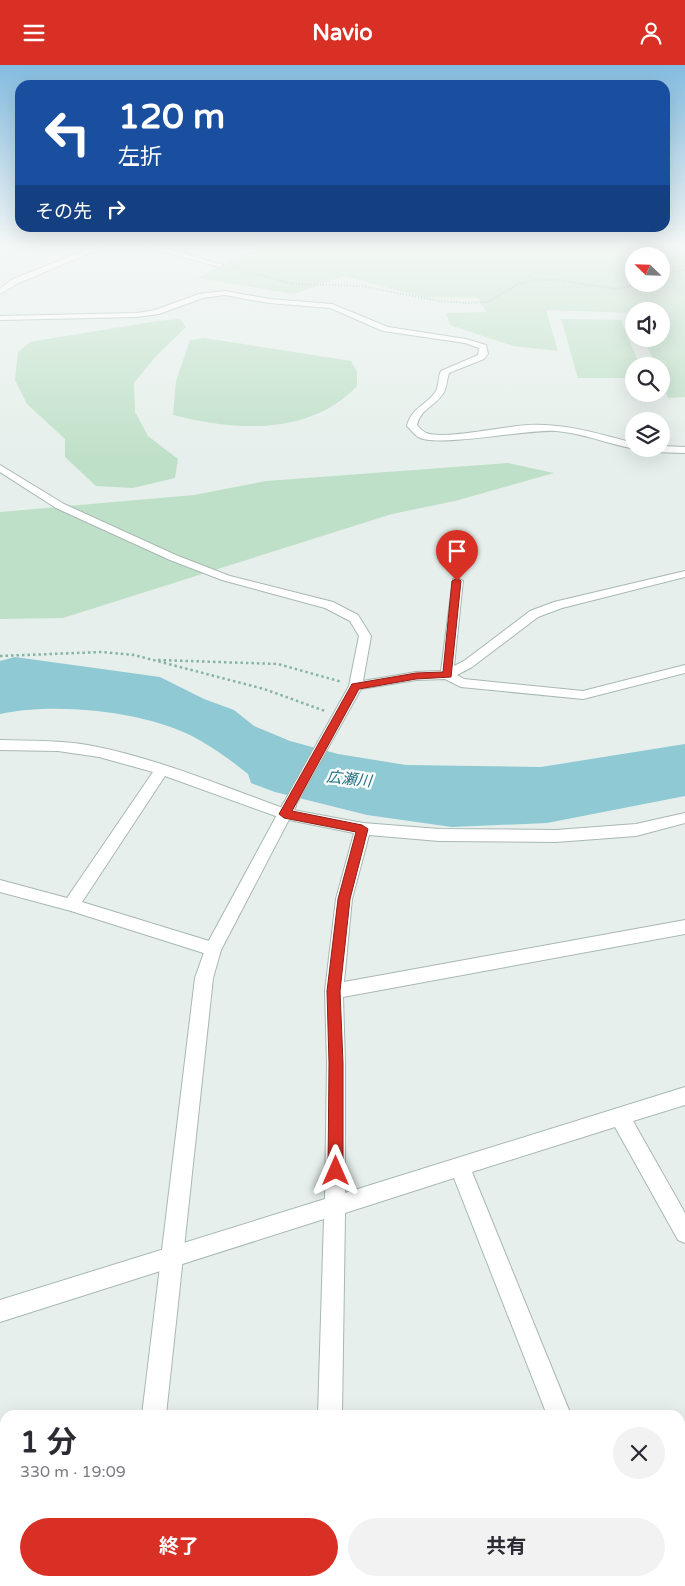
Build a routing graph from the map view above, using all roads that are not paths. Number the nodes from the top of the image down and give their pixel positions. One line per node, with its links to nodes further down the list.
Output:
1 (137, 315): 3 (street)
2 (352, 315): 4 (street)
3 (0, 318)
4 (625, 443)
5 (670, 450): 6 (street)
6 (685, 450)
7 (0, 468): 12 (street)
8 (685, 575): 11 (street)
9 (457, 581): 11 (street)
10 (685, 669): 11 (street)
11 (447, 675): 12 (street)
12 (356, 686): 15 (street)
13 (0, 745): 14 (street)
14 (162, 770): 15 (street); 19 (street)
15 (287, 810): 17 (street); 21 (street)
16 (685, 819): 17 (street)
17 (362, 829): 22 (street)
18 (0, 886): 19 (street)
19 (71, 905): 21 (street)
20 (684, 929): 22 (street)
21 (213, 949): 28 (street)
22 (334, 991): 26 (street)
23 (685, 1096): 24 (street)
24 (620, 1117): 25 (street); 27 (street)
25 (460, 1167): 26 (street); 32 (street)
26 (335, 1207): 28 (street); 31 (street)
27 (685, 1233)
28 (172, 1258): 29 (street); 30 (street)
29 (0, 1311)
30 (155, 1410)
31 (330, 1410)
32 (557, 1410)

